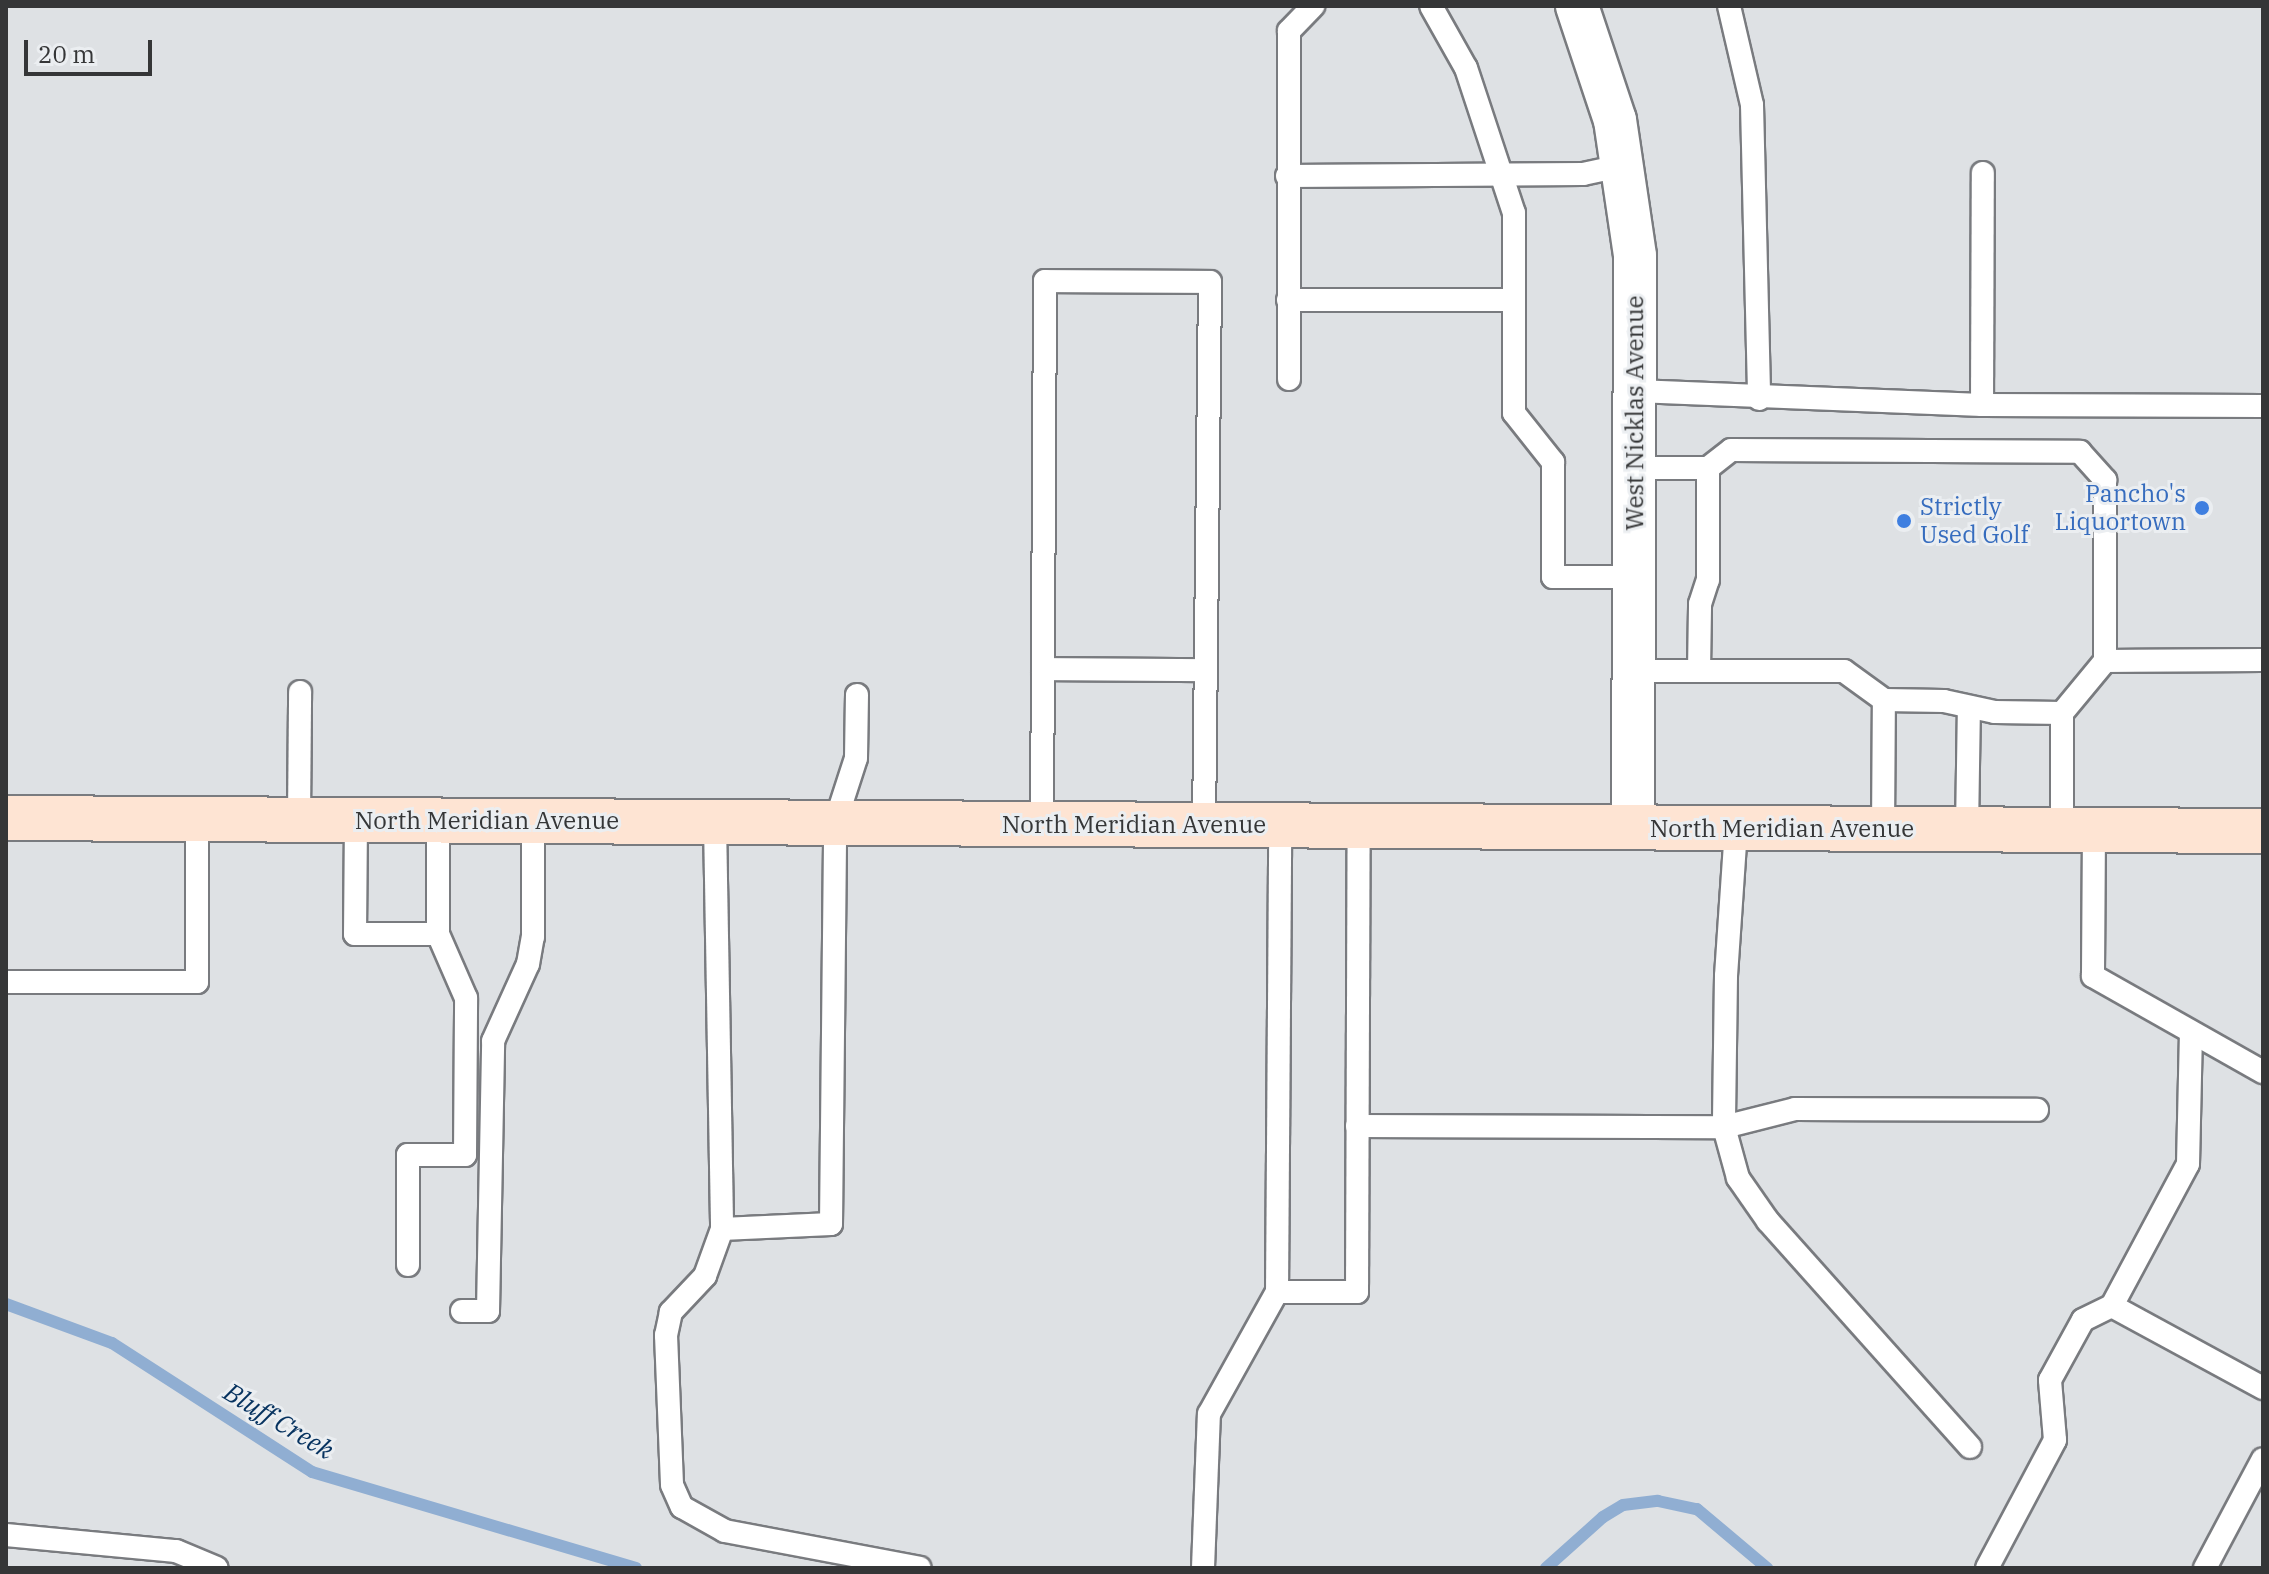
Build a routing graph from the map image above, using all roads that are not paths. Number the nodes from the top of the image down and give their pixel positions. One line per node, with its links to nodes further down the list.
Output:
1 (1313, 6): 8 (lane)
2 (1431, 6): 7 (lane)
3 (1577, 6): 5 (street, West Nicklas Avenue)
4 (1729, 6): 13 (lane)
5 (1625, 165): 7 (lane); 12 (street, West Nicklas Avenue)
6 (1983, 173): 14 (lane)
7 (1503, 175): 8 (lane); 10 (lane)
8 (1287, 176): 9 (lane)
9 (1288, 300): 10 (lane); 11 (lane)
10 (1514, 300): 18 (lane)
11 (1289, 379)
12 (1636, 391): 13 (lane); 16 (street, West Nicklas Avenue)
13 (1759, 399): 14 (lane)
14 (1982, 405): 15 (lane)
15 (2263, 406)
16 (1635, 468): 17 (lane); 18 (street, West Nicklas Avenue)
17 (1708, 468): 20 (lane); 24 (lane)
18 (1635, 577): 23 (street, West Nicklas Avenue)
19 (2263, 660): 20 (lane)
20 (2105, 661): 29 (lane)
21 (1043, 669): 22 (lane); 22 (lane); 38 (lane)
22 (1204, 670): 39 (lane)
23 (1634, 671): 24 (lane); 42 (street, West Nicklas Avenue)
24 (1699, 671): 27 (lane)
25 (300, 692): 32 (lane)
26 (857, 695): 37 (lane)
27 (1884, 700): 28 (lane); 44 (lane)
28 (1969, 707): 29 (lane); 45 (lane)
29 (2062, 713): 46 (lane)
30 (6, 818): 31 (main road, North Meridian Avenue)
31 (197, 819): 32 (main road, North Meridian Avenue); 49 (lane)
32 (299, 819): 33 (main road, North Meridian Avenue)
33 (356, 820): 34 (main road, North Meridian Avenue); 48 (lane)
34 (438, 821): 35 (main road, North Meridian Avenue); 48 (lane)
35 (533, 821): 36 (main road, North Meridian Avenue); 59 (lane)
36 (715, 822): 37 (main road, North Meridian Avenue); 55 (lane)
37 (835, 823): 38 (main road, North Meridian Avenue); 55 (lane)
38 (1042, 825): 39 (main road, North Meridian Avenue)
39 (1204, 826): 40 (main road, North Meridian Avenue)
40 (1280, 826): 41 (main road, North Meridian Avenue); 57 (lane)
41 (1359, 826): 42 (main road, North Meridian Avenue); 53 (lane)
42 (1633, 828): 43 (main road, North Meridian Avenue)
43 (1736, 829): 44 (main road, North Meridian Avenue); 54 (lane)
44 (1883, 830): 45 (main road, North Meridian Avenue)
45 (1967, 830): 46 (main road, North Meridian Avenue)
46 (2078, 830): 47 (main road, North Meridian Avenue); 50 (lane)
47 (2263, 831)
48 (438, 934): 56 (lane)
49 (6, 982)
50 (2191, 1032): 51 (lane); 58 (lane)
51 (2263, 1072)
52 (2037, 1110): 54 (lane)
53 (1357, 1126): 54 (lane); 57 (lane)
54 (1724, 1127): 61 (lane)
55 (722, 1229): 65 (lane)
56 (408, 1265)
57 (1277, 1292): 66 (lane)
58 (2112, 1306): 60 (lane); 67 (lane)
59 (462, 1311)
60 (2263, 1388)
61 (1970, 1447)
62 (2263, 1459): 68 (lane)
63 (6, 1535): 64 (lane)
64 (217, 1568)
65 (920, 1568)
66 (1203, 1568)
67 (1987, 1568)
68 (2205, 1568)

